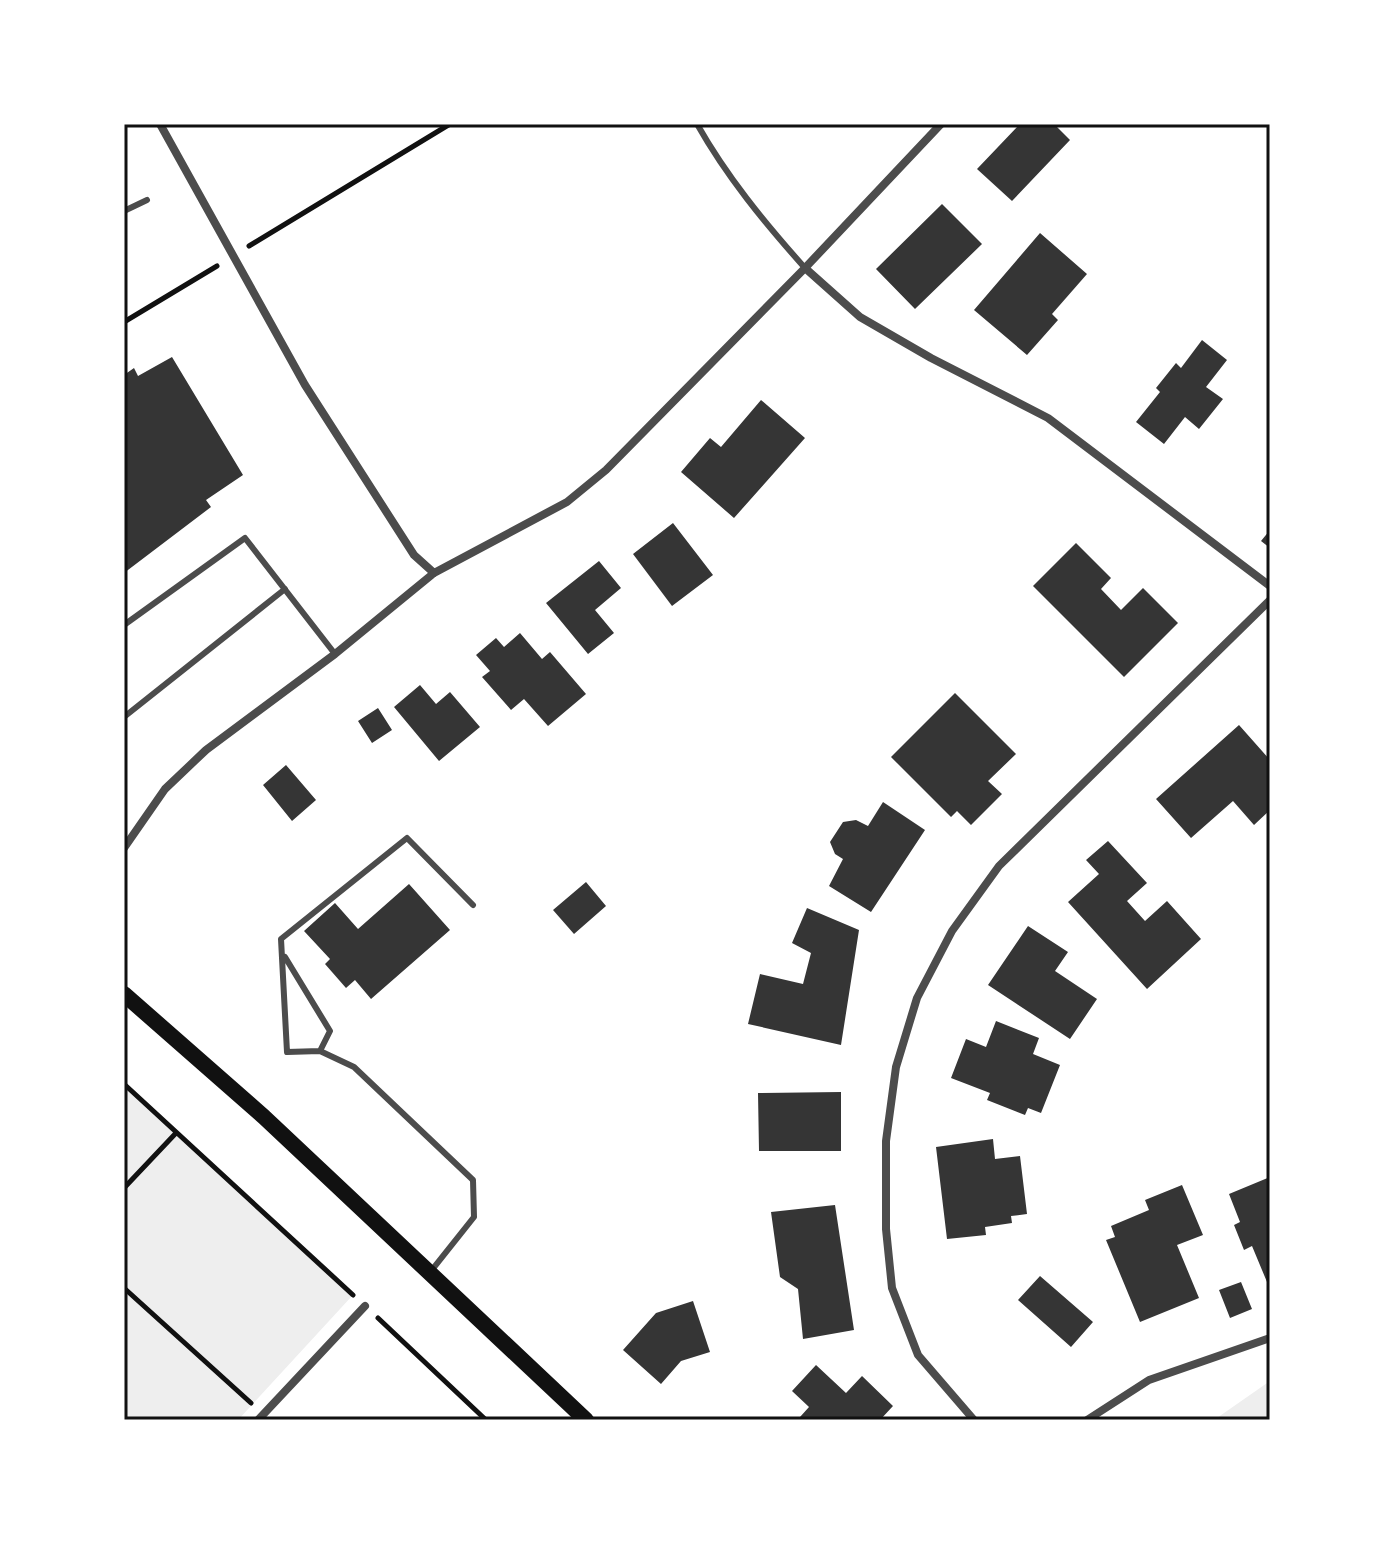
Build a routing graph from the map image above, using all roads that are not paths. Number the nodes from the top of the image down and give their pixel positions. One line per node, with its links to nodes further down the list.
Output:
1 (160, 124): 7 (street)
2 (697, 124): 6 (lane)
3 (941, 124): 6 (street)
4 (147, 200): 5 (lane)
5 (124, 211)
6 (805, 268): 7 (street); 8 (street)
7 (434, 573): 12 (street)
8 (1270, 586)
9 (285, 589): 11 (lane); 12 (lane); 13 (lane)
10 (1270, 600): 24 (street)
11 (124, 625)
12 (335, 654): 14 (street)
13 (124, 717)
14 (124, 848)
15 (473, 905): 16 (lane)
16 (283, 954): 18 (lane); 18 (lane)
17 (124, 994): 19 (main road)
18 (320, 1051): 19 (lane)
19 (429, 1274): 23 (main road)
20 (365, 1306): 22 (street)
21 (1270, 1338): 25 (street)
22 (260, 1417)
23 (586, 1420)
24 (974, 1420)
25 (1087, 1420)

